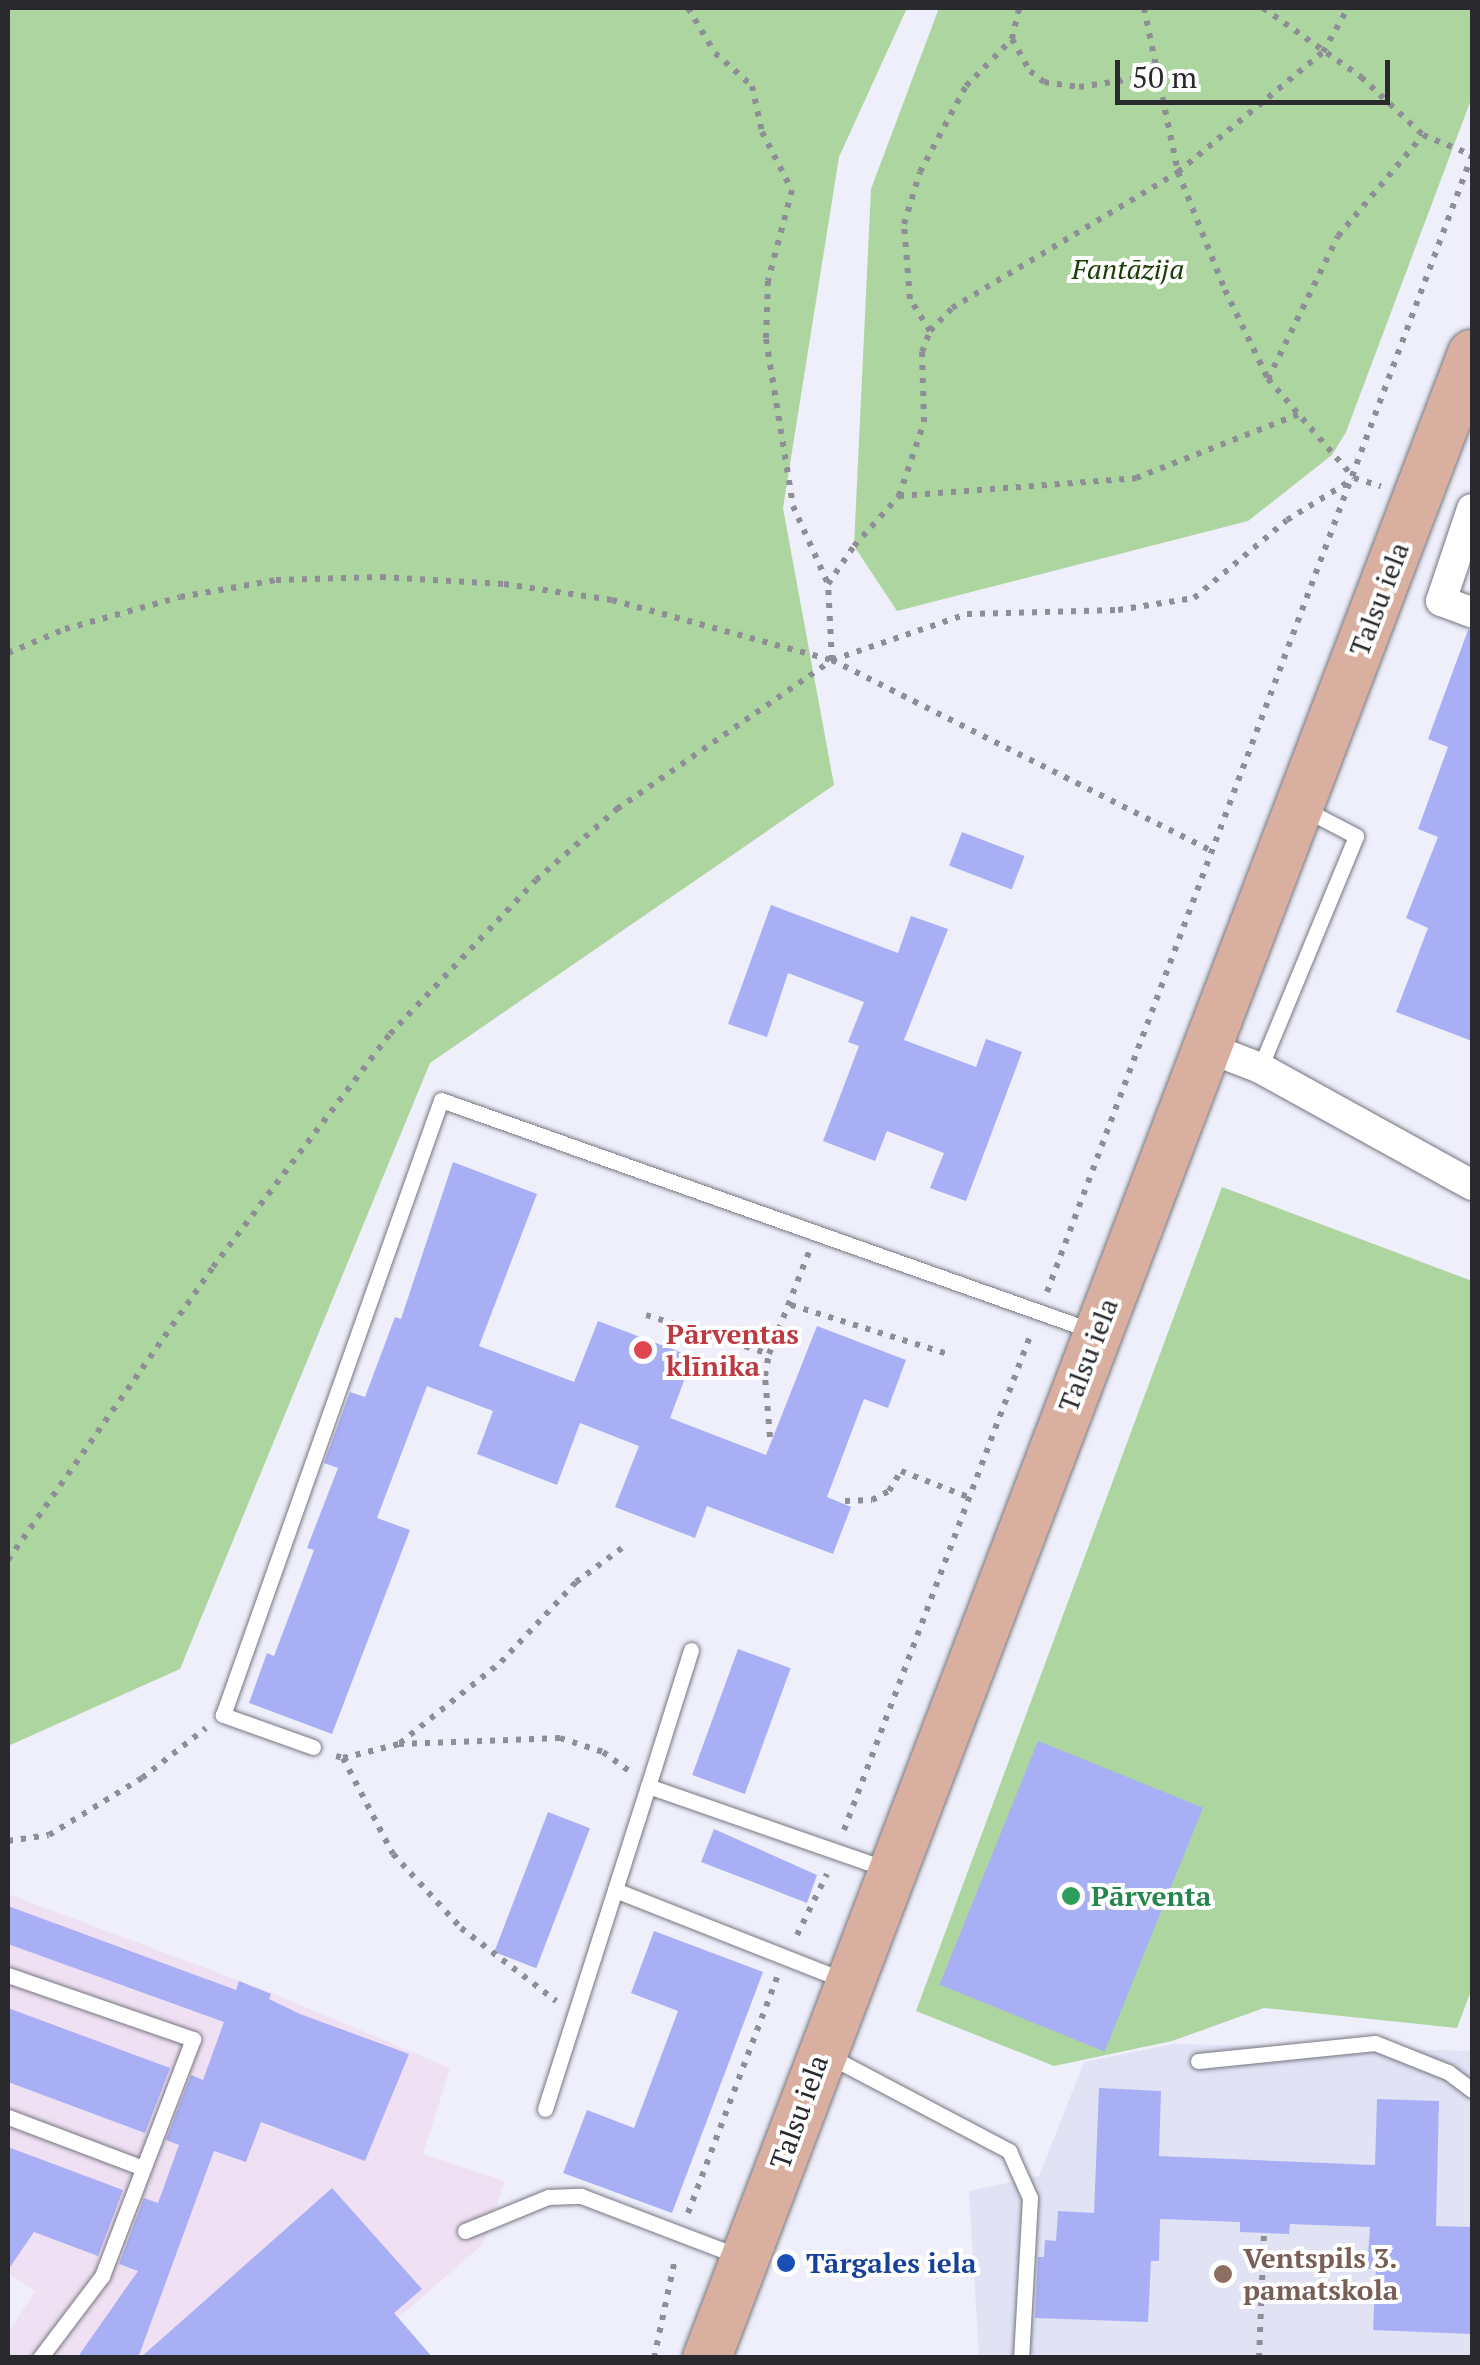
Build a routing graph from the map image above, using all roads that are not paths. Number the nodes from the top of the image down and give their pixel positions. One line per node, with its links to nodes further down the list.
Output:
1 (1472, 354): 3 (main road, Talsu iela)
2 (1472, 509): 4 (street)
3 (1402, 541): 4 (street); 6 (main road, Talsu iela)
4 (1463, 561): 5 (street)
5 (1472, 612)
6 (1298, 806): 7 (main road, Talsu iela); 8 (lane)
7 (1206, 1047): 8 (street); 10 (main road, Talsu iela)
8 (1260, 1068): 9 (street)
9 (1472, 1185)
10 (1096, 1332): 12 (lane); 14 (main road, Talsu iela)
11 (690, 1650): 13 (lane)
12 (313, 1746)
13 (648, 1786): 14 (lane); 15 (lane)
14 (891, 1870): 17 (main road, Talsu iela)
15 (615, 1890): 17 (lane); 21 (lane)
16 (8, 1976): 23 (lane)
17 (847, 1982): 18 (main road, Talsu iela)
18 (821, 2052): 25 (main road, Talsu iela); 28 (lane)
19 (1198, 2061): 20 (lane)
20 (1472, 2090)
21 (545, 2109)
22 (8, 2117): 23 (lane)
23 (144, 2168): 26 (lane)
24 (465, 2231): 25 (lane)
25 (744, 2258): 27 (main road, Talsu iela)
26 (40, 2358)
27 (707, 2358)
28 (1021, 2358)

